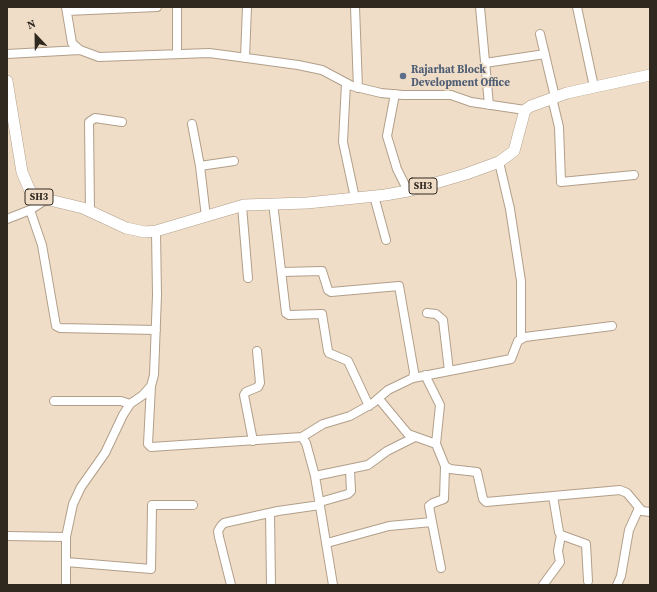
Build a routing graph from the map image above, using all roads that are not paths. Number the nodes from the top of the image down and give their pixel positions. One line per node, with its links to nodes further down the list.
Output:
1 (157, 7): 7 (street)
2 (177, 7): 11 (street)
3 (247, 7): 13 (street)
4 (355, 7): 19 (street)
5 (480, 7): 14 (street)
6 (577, 7): 18 (street)
7 (66, 9): 9 (street)
8 (540, 34): 12 (street)
9 (80, 50): 10 (street); 11 (street)
10 (7, 54)
11 (177, 54): 13 (street)
12 (545, 54): 14 (street); 21 (street)
13 (246, 58): 16 (street)
14 (485, 63): 22 (street)
15 (650, 75): 18 (main road)
16 (346, 83): 19 (street); 32 (street)
17 (7, 87): 33 (main road, SH3)
18 (594, 87): 21 (main road)
19 (358, 88): 20 (street)
20 (395, 94): 22 (street); 30 (street)
21 (554, 97): 23 (main road); 29 (street)
22 (489, 106): 23 (street)
23 (525, 110): 27 (main road, SH3)
24 (122, 122): 37 (street)
25 (192, 124): 28 (street)
26 (234, 160): 28 (street)
27 (500, 162): 30 (main road, SH3); 47 (street)
28 (200, 166): 38 (street)
29 (634, 175)
30 (408, 191): 31 (main road, SH3)
31 (374, 196): 32 (main road, SH3); 41 (street)
32 (355, 198): 34 (main road, SH3)
33 (47, 199): 36 (street); 37 (main road, SH3)
34 (273, 203): 35 (main road, SH3); 42 (street)
35 (242, 206): 38 (main road, SH3); 43 (street)
36 (30, 210): 39 (street); 46 (street)
37 (90, 211): 40 (main road, SH3)
38 (206, 216): 40 (main road, SH3)
39 (7, 219)
40 (156, 231): 46 (street)
41 (386, 240)
42 (282, 272): 51 (street); 56 (street)
43 (248, 278)
44 (427, 313): 49 (street)
45 (612, 326): 47 (street)
46 (156, 330): 52 (street)
47 (521, 338): 49 (street)
48 (257, 351): 59 (street)
49 (449, 371): 50 (street)
50 (426, 375): 51 (street); 60 (street)
51 (412, 378): 53 (street)
52 (151, 386): 55 (street); 59 (street)
53 (379, 399): 56 (street); 58 (street)
54 (54, 401): 55 (street)
55 (130, 404): 73 (street)
56 (369, 406): 57 (street)
57 (302, 437): 59 (street); 63 (street)
58 (415, 437): 60 (street); 62 (street)
59 (252, 441)
60 (436, 444): 61 (street)
61 (445, 466): 64 (street); 70 (street)
62 (350, 470): 63 (street); 65 (street)
63 (315, 476): 65 (street)
64 (553, 496): 67 (street); 71 (street)
65 (320, 504): 69 (street); 74 (street)
66 (193, 505): 75 (street)
67 (639, 508): 68 (street); 83 (street)
68 (650, 512)
69 (270, 513): 79 (street); 80 (street)
70 (432, 522): 74 (street); 76 (street)
71 (561, 535): 77 (street); 82 (street)
72 (7, 536): 73 (street)
73 (66, 537): 75 (street)
74 (327, 543): 81 (street)
75 (66, 562): 78 (street)
76 (441, 568)
77 (588, 581)
78 (66, 585)
79 (230, 585)
80 (271, 585)
81 (334, 585)
82 (543, 585)
83 (617, 585)

